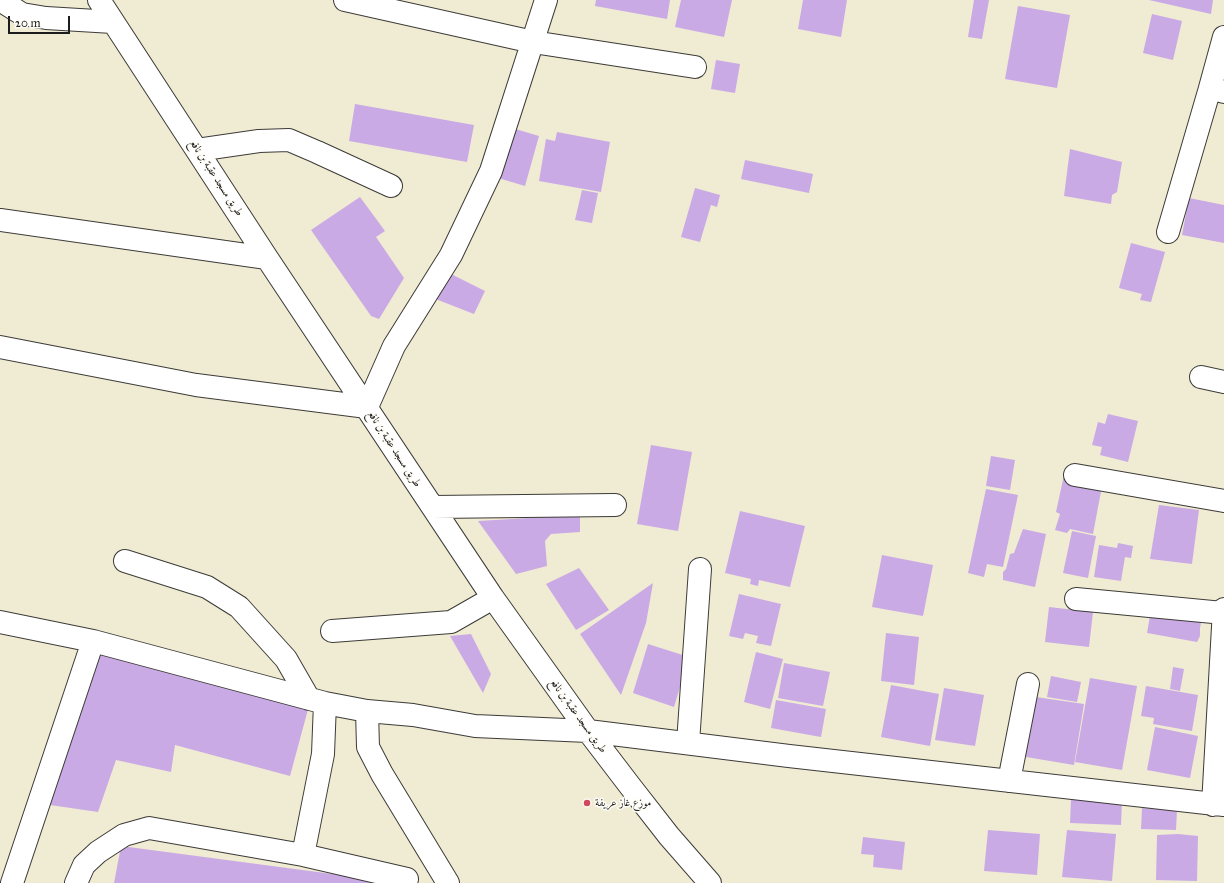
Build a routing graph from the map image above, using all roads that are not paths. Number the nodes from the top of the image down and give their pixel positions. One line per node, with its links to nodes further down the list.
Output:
1 (0, 0): 5 (street)
2 (99, 0): 5 (street, طريق مسجد عقبة بن نافع)
3 (345, 0): 7 (street)
4 (546, 0): 7 (street)
5 (113, 22): 10 (street, طريق مسجد عقبة بن نافع)
6 (1224, 37): 9 (street)
7 (533, 42): 8 (street); 18 (street)
8 (695, 67)
9 (1217, 90): 13 (street)
10 (197, 150): 11 (street); 14 (street, طريق مسجد عقبة بن نافع)
11 (391, 186)
12 (0, 220): 14 (street)
13 (1168, 232)
14 (267, 258): 18 (street, طريق مسجد عقبة بن نافع)
15 (0, 347): 18 (street)
16 (1201, 377): 17 (street)
17 (1224, 382)
18 (366, 407): 22 (street, طريق مسجد عقبة بن نافع)
19 (1075, 475): 20 (street)
20 (1224, 501)
21 (615, 505): 22 (street)
22 (433, 507): 25 (street, طريق مسجد عقبة بن نافع)
23 (125, 561): 33 (street)
24 (700, 569): 36 (street)
25 (493, 598): 30 (street); 35 (street, طريق مسجد عقبة بن نافع)
26 (1076, 599): 28 (street)
27 (1224, 609): 28 (street)
28 (1224, 613): 38 (street)
29 (0, 622): 31 (street)
30 (332, 631)
31 (93, 642): 33 (street); 41 (street)
32 (1028, 684): 37 (street)
33 (317, 701): 34 (street); 39 (street)
34 (367, 711): 35 (street); 43 (street)
35 (588, 731): 36 (street); 44 (street, طريق مسجد عقبة بن نافع)
36 (688, 743): 37 (street)
37 (1009, 781): 38 (street)
38 (1218, 805)
39 (303, 854): 40 (street); 42 (street)
40 (407, 879)
41 (12, 883)
42 (76, 883)
43 (448, 883)
44 (710, 883)

